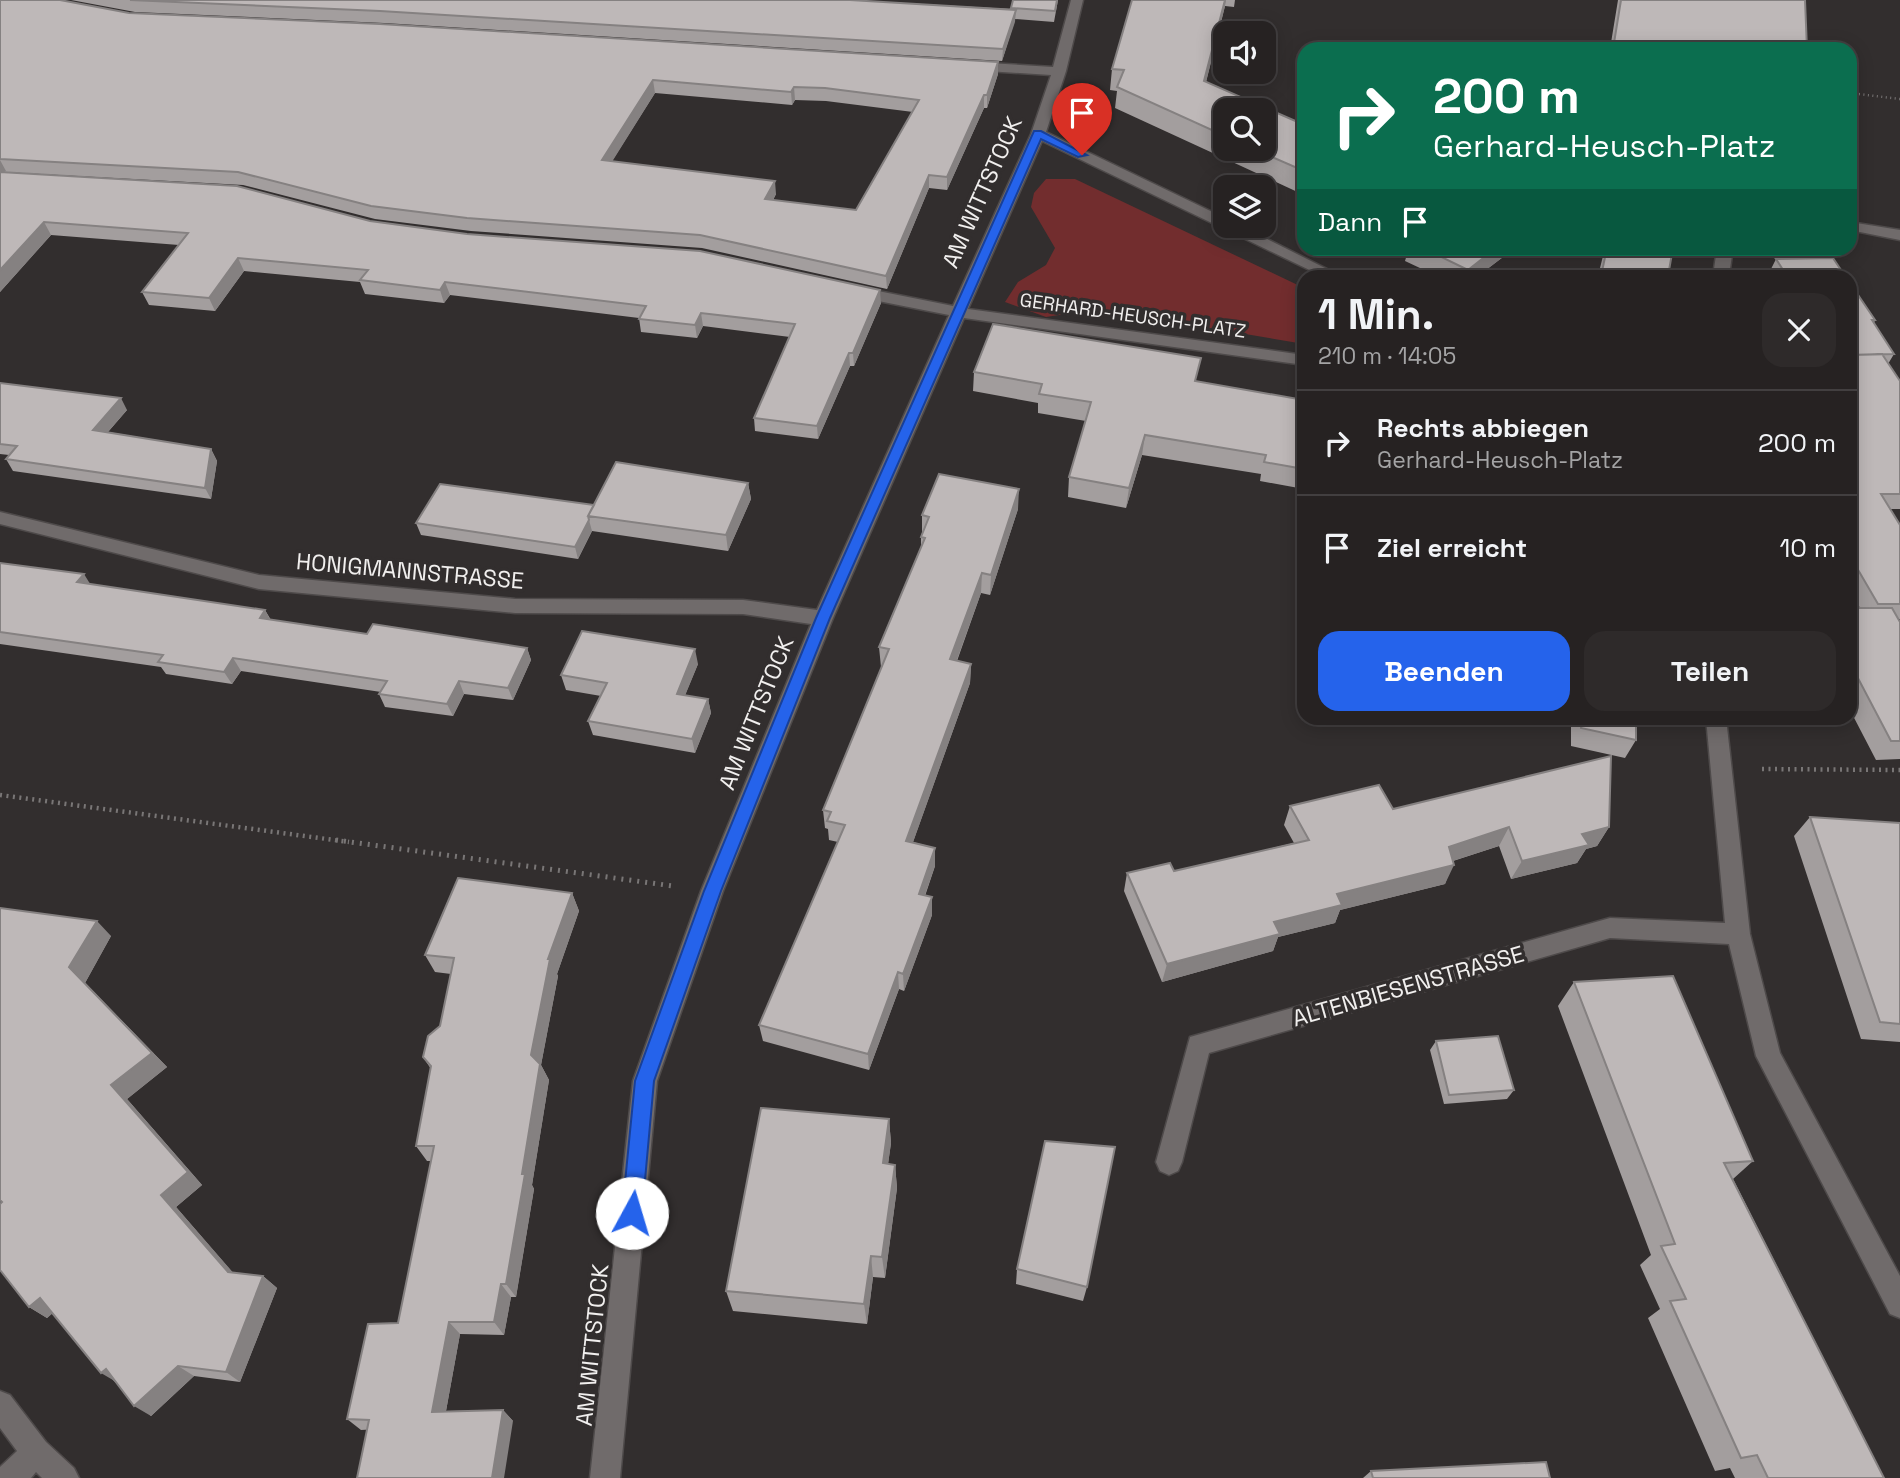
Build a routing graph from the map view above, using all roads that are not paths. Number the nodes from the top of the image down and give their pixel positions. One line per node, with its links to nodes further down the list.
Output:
1 (1077, 0): 3 (street, AM WITTSTOCK)
2 (961, 65): 3 (street)
3 (1059, 71): 4 (street, AM WITTSTOCK)
4 (1038, 134): 5 (street); 11 (street, AM WITTSTOCK)
5 (1213, 218)
6 (1857, 227): 7 (street)
7 (1900, 235)
8 (1254, 238): 9 (street)
9 (1321, 270)
10 (839, 288): 11 (street, GERHARD-HEUSCH-PLATZ)
11 (957, 313): 12 (street, GERHARD-HEUSCH-PLATZ); 14 (street, AM WITTSTOCK)
12 (1297, 359)
13 (0, 517): 14 (street, HONIGMANNSTRASSE)
14 (823, 618): 23 (street, AM WITTSTOCK)
15 (1716, 725): 16 (street)
16 (1738, 934): 17 (street, ALTENBIESENSTRASSE); 18 (street)
17 (1169, 1162)
18 (1900, 1304)
19 (0, 1405): 20 (street)
20 (36, 1452): 21 (street); 22 (street)
21 (10, 1478)
22 (64, 1478)
23 (605, 1478)

